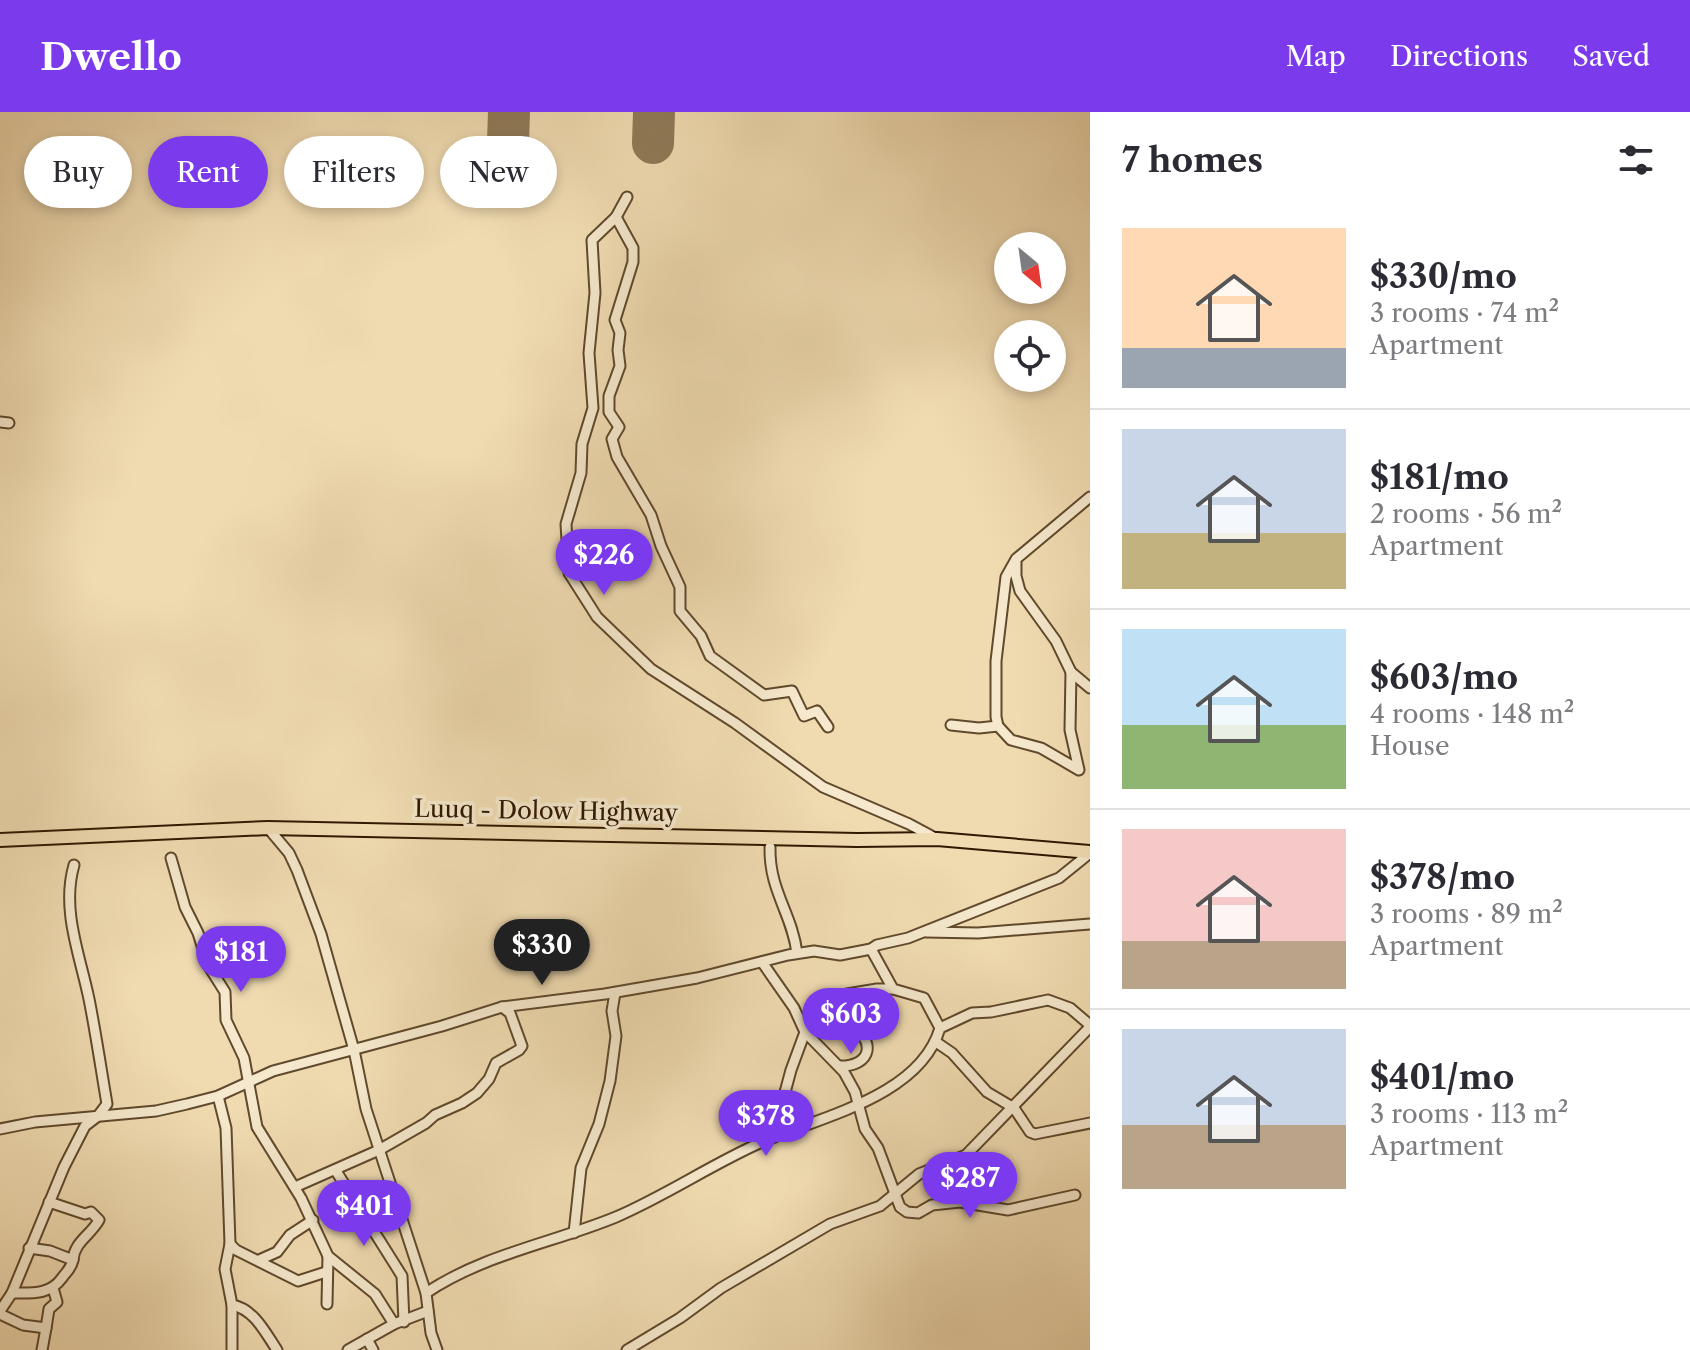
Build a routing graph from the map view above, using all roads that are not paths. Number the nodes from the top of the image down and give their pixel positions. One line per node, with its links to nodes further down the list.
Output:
1 (627, 197): 2 (street)
2 (616, 217): 9 (street); 13 (street)
3 (1090, 497): 4 (street)
4 (1016, 559): 5 (street); 8 (street)
5 (1071, 672): 6 (street); 10 (street)
6 (1090, 688)
7 (951, 725): 8 (street)
8 (998, 726): 10 (street)
9 (828, 727)
10 (1079, 770): 11 (street)
11 (1090, 772)
12 (268, 828): 13 (main road, Luuq - Dolow Highway); 14 (main road, Luuq - Dolow Highway); 31 (street)
13 (937, 839): 16 (main road, Luuq - Dolow Highway)
14 (0, 840)
15 (770, 847): 22 (street)
16 (1090, 852): 20 (street)
17 (171, 858): 33 (street)
18 (74, 865): 37 (street)
19 (1090, 924): 20 (street)
20 (921, 932): 21 (street)
21 (871, 949): 22 (street); 24 (street)
22 (797, 953): 23 (street)
23 (762, 962): 25 (street); 29 (street)
24 (893, 989): 28 (street); 32 (street)
25 (615, 993): 26 (street); 48 (street)
26 (502, 1007): 31 (street); 41 (street)
27 (1090, 1026): 28 (street); 36 (street)
28 (940, 1028): 30 (street)
29 (805, 1032): 32 (street); 40 (street)
30 (936, 1042): 35 (street); 36 (street)
31 (354, 1050): 33 (street); 41 (street)
32 (838, 1066): 35 (street)
33 (247, 1081): 34 (street); 43 (street)
34 (218, 1096): 37 (street); 49 (street)
35 (860, 1105): 40 (street); 44 (street)
36 (1014, 1108): 38 (street); 44 (street)
37 (98, 1116): 39 (street); 46 (street)
38 (1090, 1123)
39 (0, 1129)
40 (773, 1137): 48 (street)
41 (379, 1150): 42 (street); 57 (street)
42 (336, 1171): 43 (street); 62 (street)
43 (295, 1187): 47 (street)
44 (896, 1193): 45 (street); 71 (street)
45 (1075, 1195)
46 (49, 1202): 50 (street); 52 (street)
47 (313, 1220): 51 (street); 53 (street)
48 (574, 1233): 57 (street)
49 (230, 1244): 53 (street); 59 (street)
50 (29, 1248): 52 (street); 56 (street)
51 (328, 1256): 54 (street); 62 (street)
52 (73, 1260): 55 (street)
53 (259, 1260): 54 (street)
54 (326, 1272): 58 (street)
55 (53, 1288): 56 (street); 63 (street)
56 (12, 1293): 61 (street)
57 (426, 1293): 60 (street)
58 (327, 1304)
59 (232, 1305): 66 (street); 67 (street)
60 (428, 1311): 62 (street); 70 (street)
61 (0, 1312): 63 (street)
62 (399, 1323): 64 (street)
63 (46, 1328): 65 (street)
64 (367, 1339): 68 (street); 69 (street)
65 (42, 1350)
66 (232, 1350)
67 (277, 1350)
68 (348, 1350)
69 (373, 1350)
70 (437, 1350)
71 (627, 1350)

